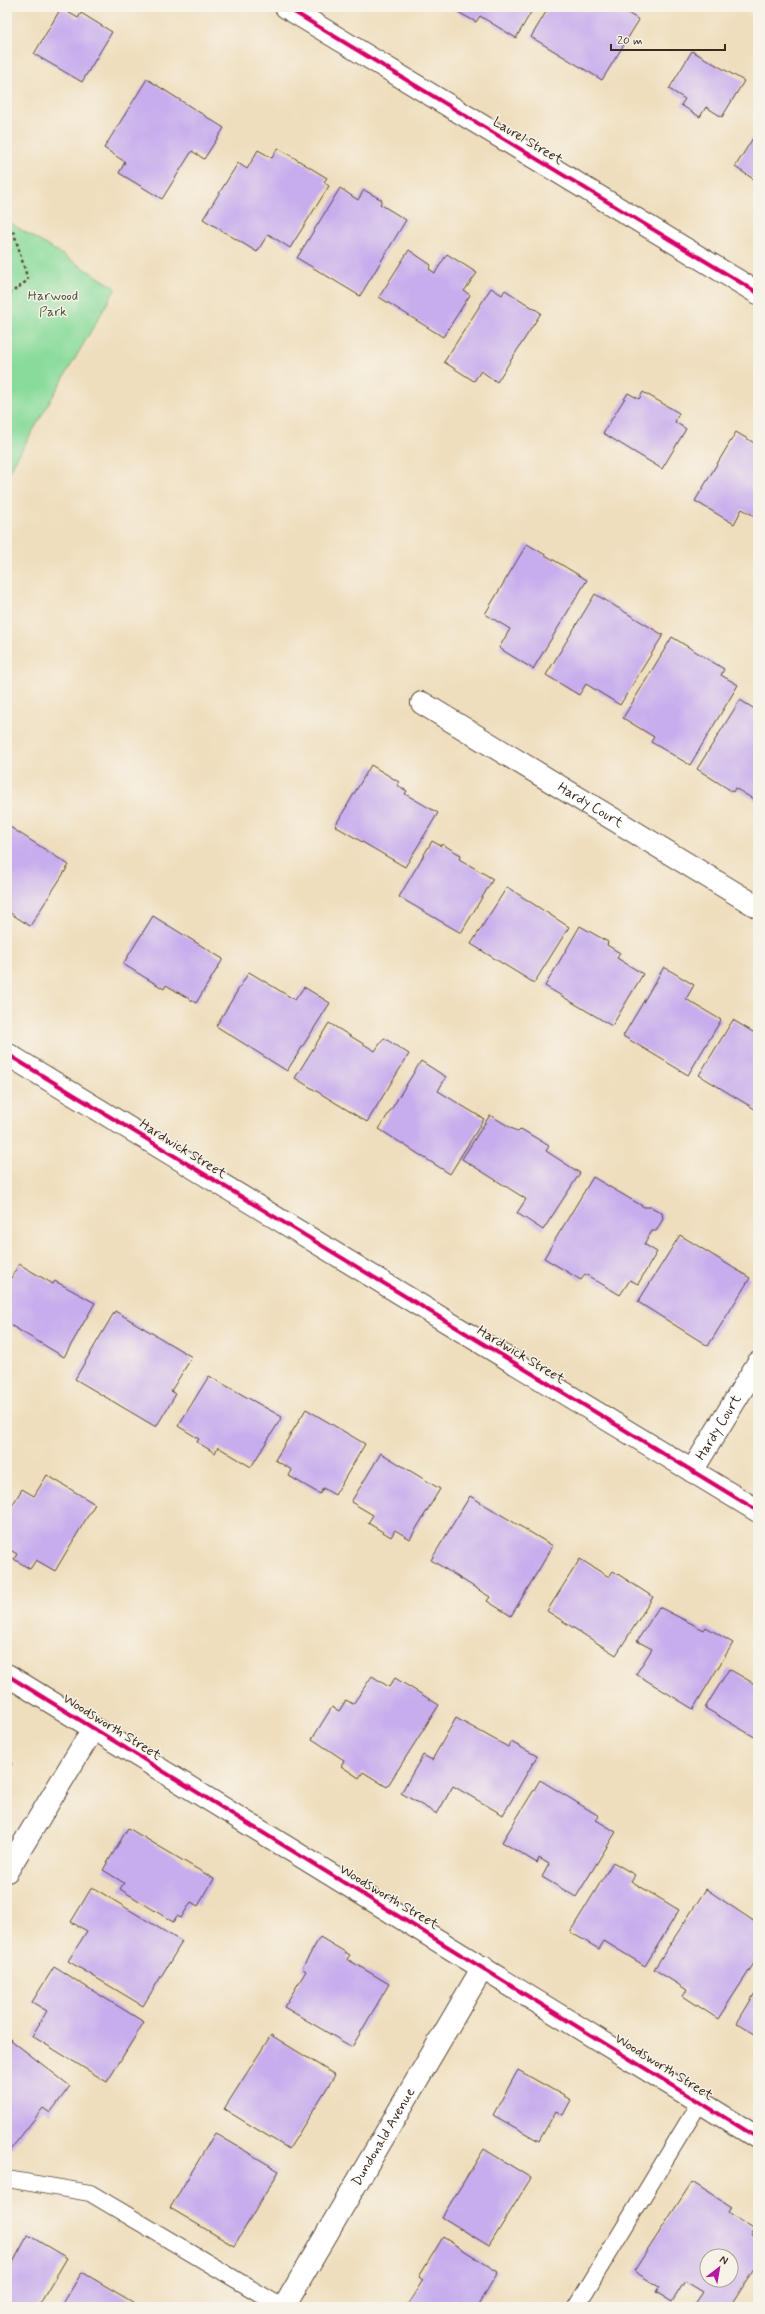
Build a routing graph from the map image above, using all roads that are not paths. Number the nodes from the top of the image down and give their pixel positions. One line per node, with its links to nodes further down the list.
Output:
1 (286, 7): 2 (street, Laurel Street)
2 (758, 293)
3 (422, 703): 4 (street, Hardy Court)
4 (758, 908)
5 (7, 1054): 7 (street, Hardwick Street)
6 (758, 1363): 7 (street, Hardy Court)
7 (692, 1471): 8 (street, Hardwick Street)
8 (758, 1512)
9 (7, 1675): 10 (street, Woodsworth Street)
10 (93, 1729): 11 (street, Woodsworth Street); 12 (street, Woodsworth Street)
11 (7, 1871)
12 (483, 1967): 13 (street, Woodsworth Street); 16 (street, Dundonald Avenue)
13 (700, 2102): 14 (street, Woodsworth Street); 17 (lane)
14 (758, 2138)
15 (7, 2179): 16 (lane)
16 (283, 2307)
17 (576, 2307)

